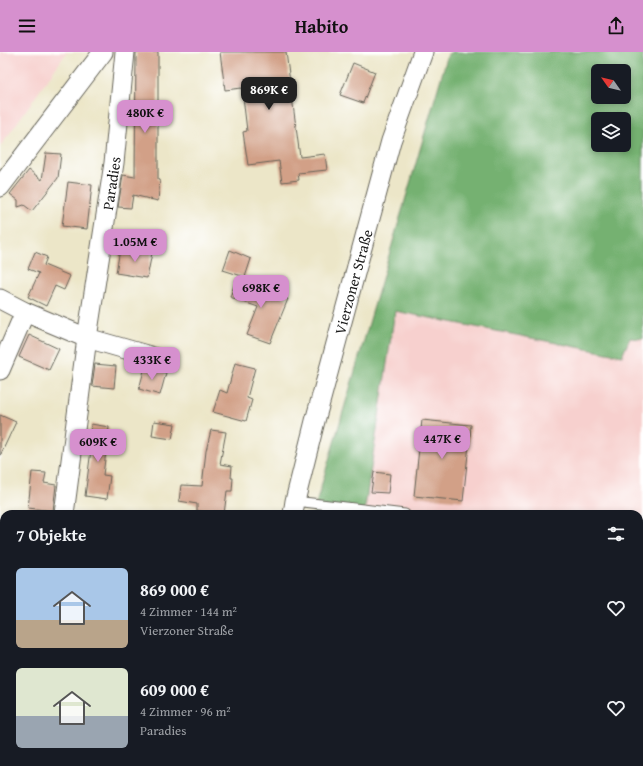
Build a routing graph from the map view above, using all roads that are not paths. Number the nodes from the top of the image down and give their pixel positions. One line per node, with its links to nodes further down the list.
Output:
1 (103, 52): 4 (street)
2 (125, 52): 7 (street, Paradies)
3 (423, 52): 10 (street, Vierzoner Straße)
4 (0, 187)
5 (0, 299): 6 (street)
6 (25, 312): 7 (street); 9 (street)
7 (87, 338): 8 (street); 11 (street, Paradies)
8 (164, 360)
9 (0, 370)
10 (294, 507): 12 (lane)
11 (65, 510)
12 (342, 510)

